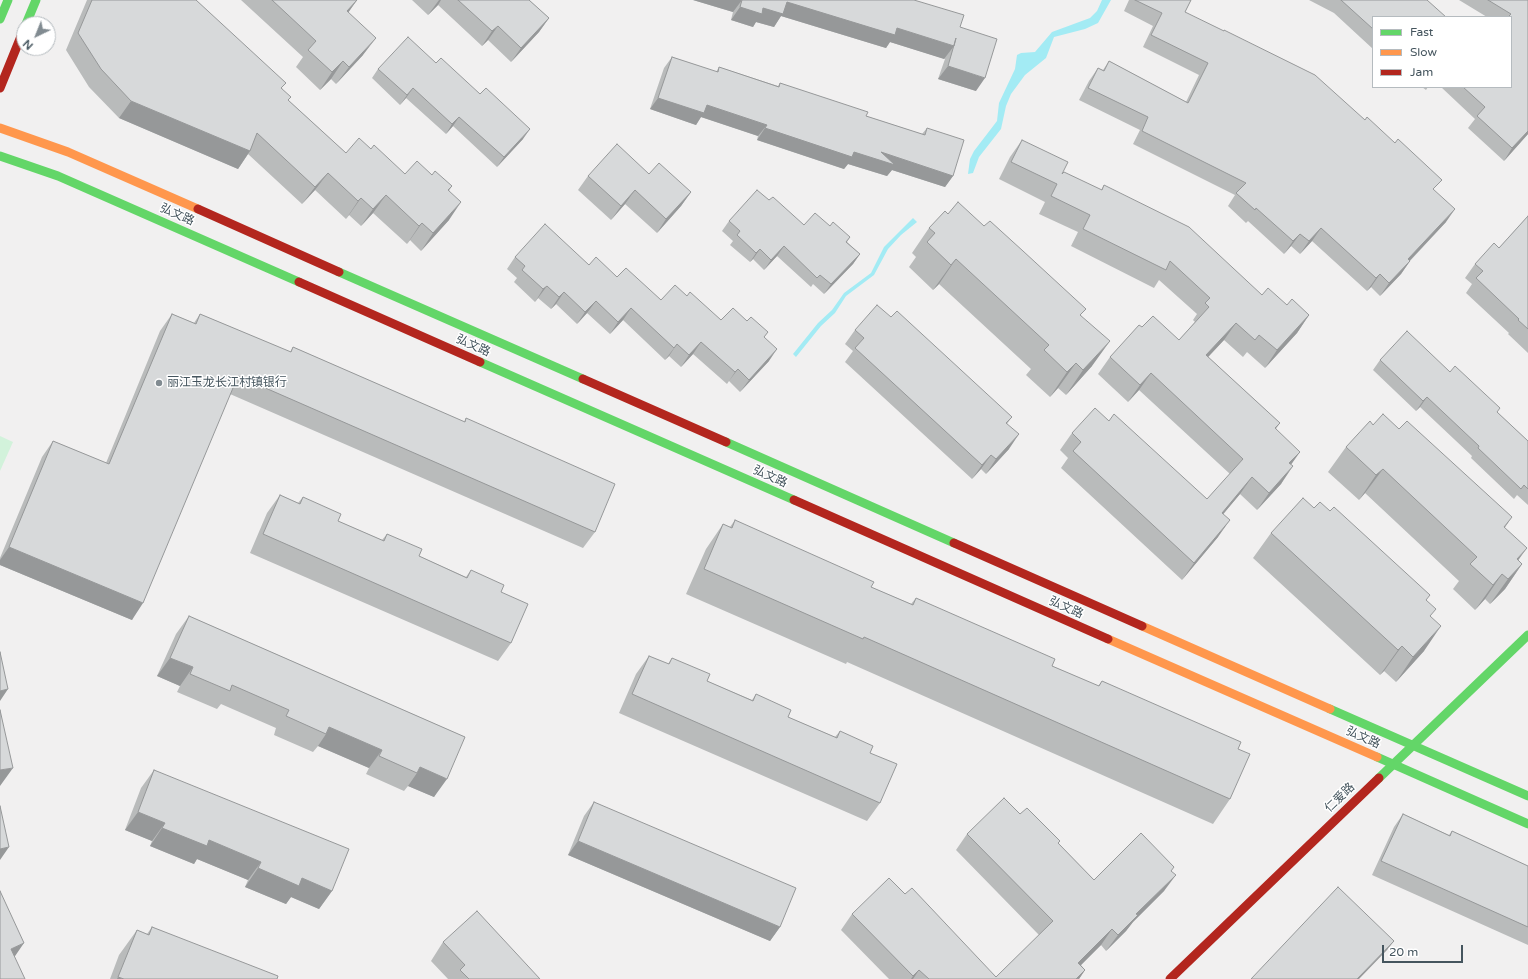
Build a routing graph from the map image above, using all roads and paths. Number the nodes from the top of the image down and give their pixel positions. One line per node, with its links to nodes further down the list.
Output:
1 (8, 0): 4 (street)
2 (36, 0): 3 (street)
3 (29, 16)
4 (0, 19)
5 (16, 49): 6 (street)
6 (0, 88)
7 (0, 128): 10 (street, 弘文路)
8 (0, 156): 11 (street, 弘文路)
9 (1528, 635): 10 (street, 仁爱路)
10 (1413, 745): 11 (street, 仁爱路); 12 (street, 弘文路)
11 (1392, 764): 13 (street, 弘文路); 14 (street, 仁爱路)
12 (1528, 796)
13 (1528, 824)
14 (1170, 979)

